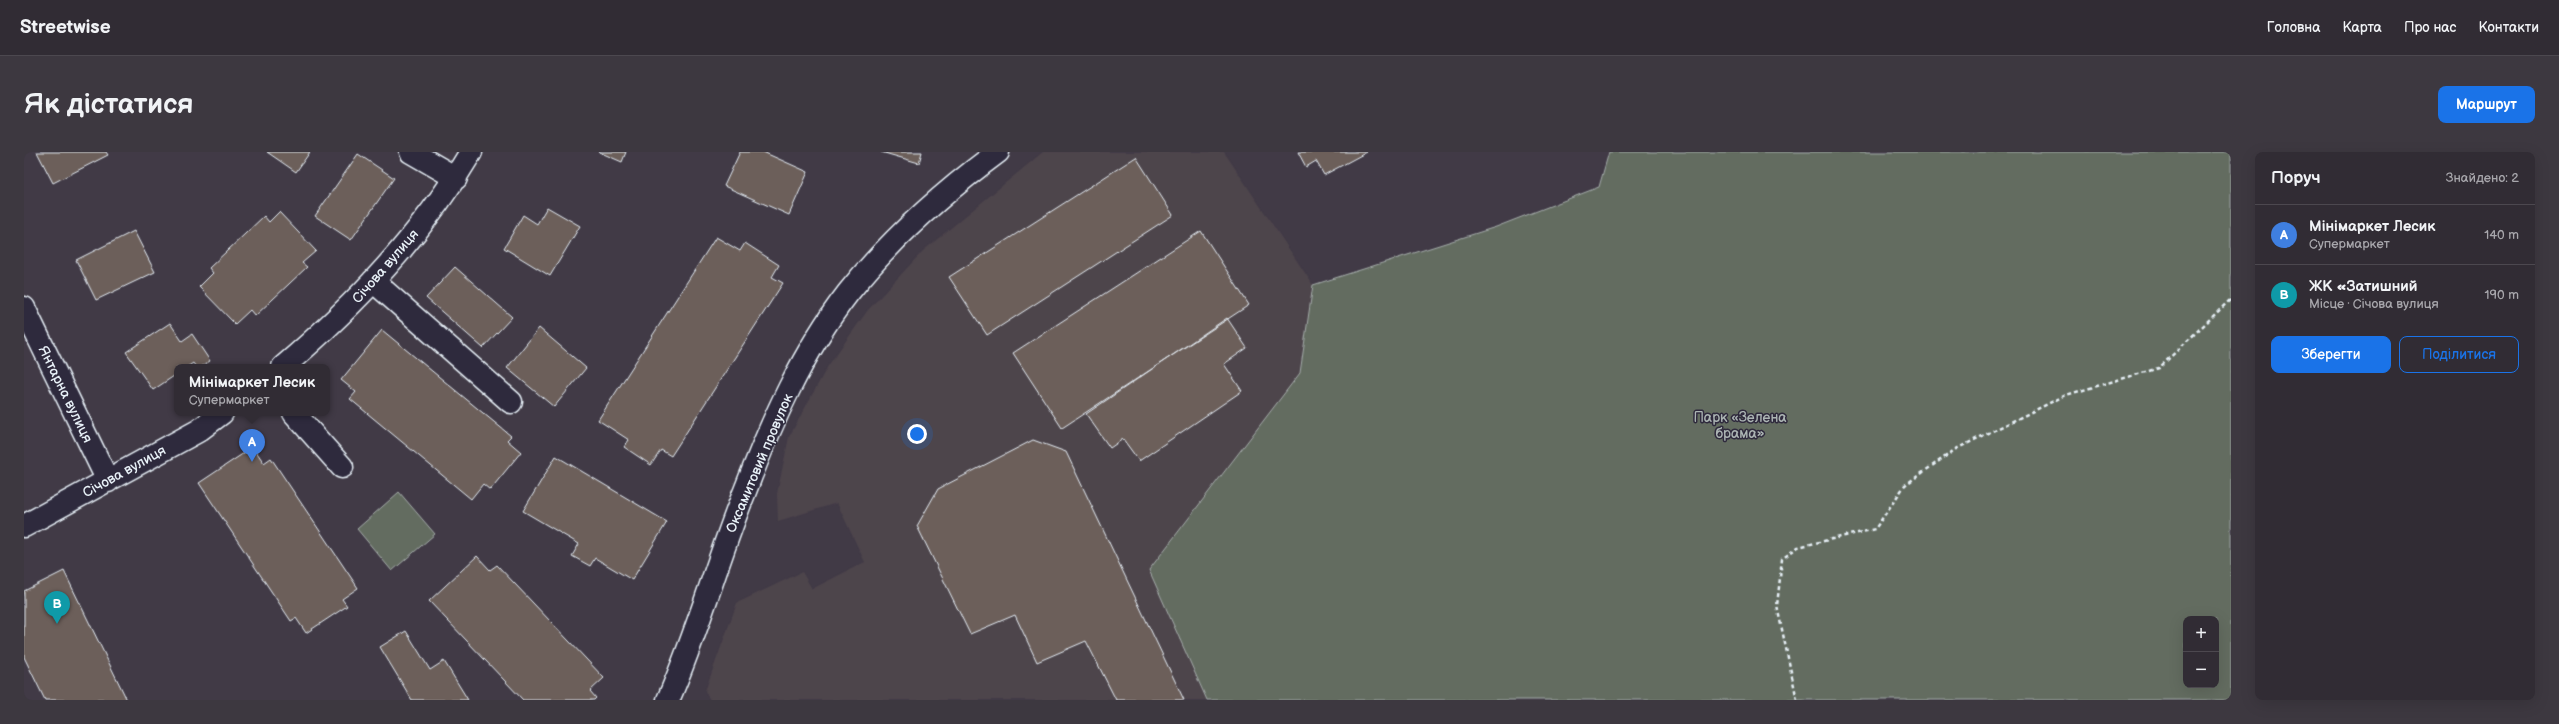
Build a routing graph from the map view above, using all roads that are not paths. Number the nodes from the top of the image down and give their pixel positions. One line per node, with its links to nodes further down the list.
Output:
1 (411, 152): 4 (street)
2 (471, 152): 4 (street, Січова вулиця)
3 (998, 152): 14 (street, Оксамитовий провулок)
4 (456, 178): 5 (street, Січова вулиця)
5 (373, 281): 7 (street, Січова вулиця); 8 (street)
6 (24, 308): 12 (street, Янтарна вулиця)
7 (286, 364)
8 (511, 402)
9 (218, 416): 12 (street, Січова вулиця)
10 (297, 416): 11 (street)
11 (342, 467)
12 (108, 480): 13 (street, Січова вулиця)
13 (24, 526)
14 (668, 700)

